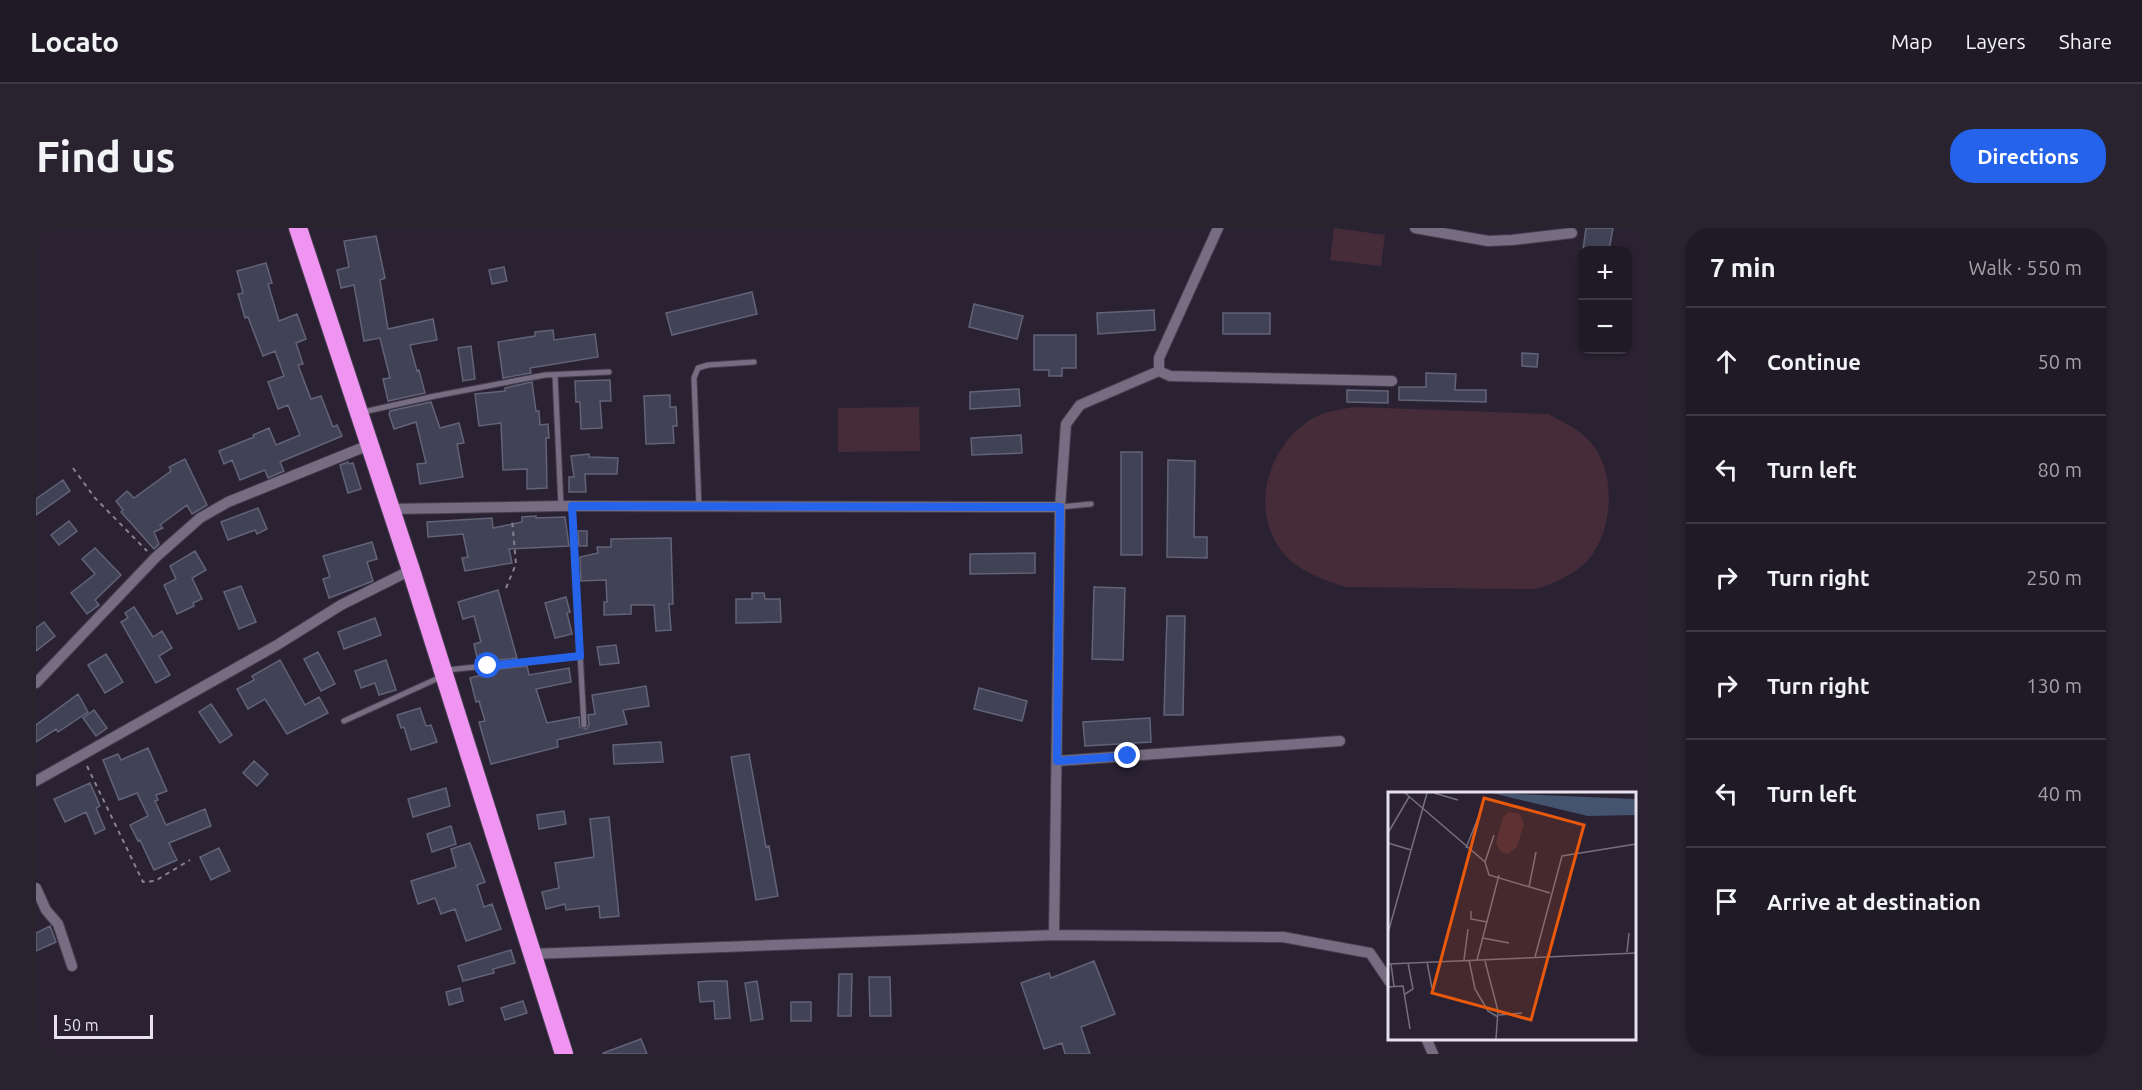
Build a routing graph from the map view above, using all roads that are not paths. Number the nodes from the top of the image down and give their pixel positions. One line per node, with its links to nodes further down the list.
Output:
1 (298, 228): 10 (highway)
2 (1218, 228): 6 (street)
3 (1415, 228): 4 (street)
4 (1572, 233)
5 (754, 362): 14 (lane)
6 (1158, 371): 9 (street); 15 (street)
7 (609, 372): 8 (lane)
8 (555, 375): 10 (lane); 13 (lane)
9 (1392, 381)
10 (359, 413): 11 (highway)
11 (369, 445): 16 (highway); 20 (street)
12 (1091, 504): 15 (lane)
13 (566, 506): 14 (street); 16 (street); 18 (lane)
14 (699, 507): 15 (street)
15 (1060, 507): 24 (street)
16 (390, 509): 17 (highway)
17 (411, 570): 19 (highway); 25 (street)
18 (580, 656): 19 (lane); 22 (lane)
19 (443, 673): 21 (lane); 28 (highway)
20 (36, 683)
21 (344, 721)
22 (584, 725)
23 (1340, 741): 24 (street)
24 (1057, 761): 27 (street)
25 (36, 782)
26 (36, 888): 29 (street)
27 (1054, 935): 28 (street); 30 (street)
28 (531, 954): 32 (highway)
29 (72, 966)
30 (1388, 980)
31 (1426, 1039): 33 (street)
32 (564, 1054)
33 (1433, 1054)

